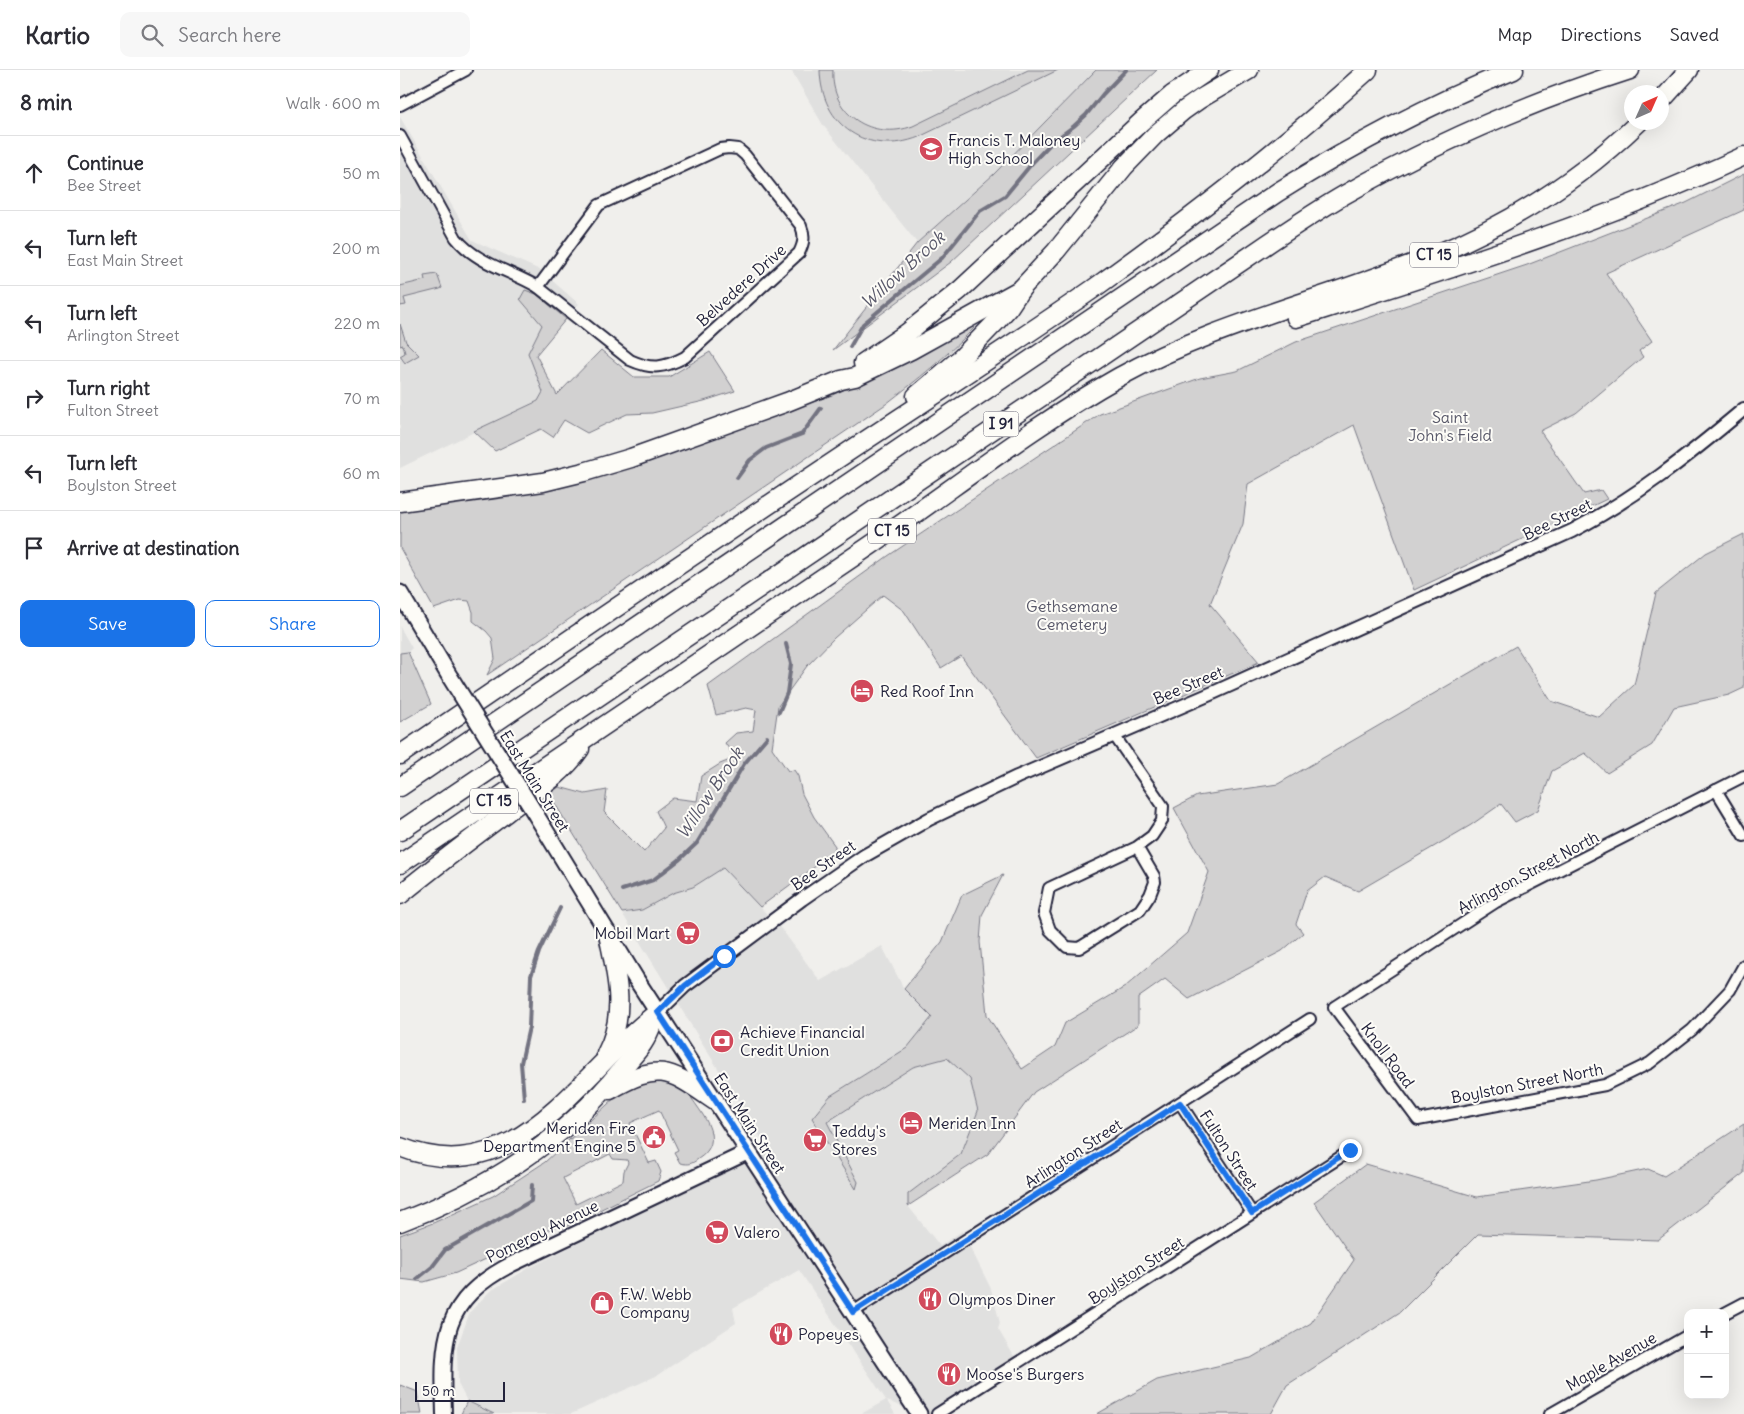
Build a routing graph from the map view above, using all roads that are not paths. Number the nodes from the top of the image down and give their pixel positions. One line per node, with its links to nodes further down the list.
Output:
1 (466, 70): 9 (street)
2 (1209, 70): 16 (highway)
3 (1249, 70): 14 (highway)
4 (1368, 70): 18 (highway)
5 (1514, 70): 25 (highway, I 91)
6 (1630, 70): 27 (highway, I 91)
7 (1689, 70): 8 (highway)
8 (1669, 92)
9 (400, 105)
10 (1630, 130): 15 (highway, CT 15)
11 (400, 136): 13 (street, Belvedere Drive)
12 (1744, 156): 15 (highway)
13 (538, 287): 13 (street, Belvedere Drive)
14 (1021, 289): 16 (highway); 18 (highway)
15 (1204, 338): 22 (highway, CT 15)
16 (841, 380): 19 (highway)
17 (1744, 409): 21 (street, Bee Street)
18 (849, 452): 23 (highway)
19 (400, 502)
20 (400, 592): 32 (main road, East Main Street, bridge)
21 (1114, 735): 29 (street); 35 (street, Bee Street)
22 (587, 738): 30 (highway, CT 15); 31 (highway)
23 (400, 755)
24 (1744, 776): 26 (street, Arlington Street North)
25 (400, 786)
26 (1716, 790): 28 (street); 34 (street, Arlington Street North)
27 (400, 832)
28 (1744, 836)
29 (1137, 847): 29 (street)
30 (400, 864)
31 (400, 895)
32 (608, 934): 35 (main road, East Main Street); 37 (highway)
33 (1744, 965): 41 (street, Boylston Street North)
34 (1334, 1007): 41 (street, Knoll Road)
35 (658, 1012): 37 (highway); 38 (highway); 39 (main road, East Main Street)
36 (1310, 1019): 40 (street, Arlington Street)
37 (600, 1066): 42 (highway)
38 (595, 1100): 39 (highway); 46 (highway)
39 (715, 1101): 44 (main road, East Main Street)
40 (1180, 1103): 45 (street, Fulton Street); 49 (street, Arlington Street)
41 (1418, 1120)
42 (400, 1147)
43 (1350, 1150): 45 (street, Boylston Street)
44 (748, 1152): 49 (main road, East Main Street); 51 (main road, Pomeroy Avenue)
45 (1252, 1213): 53 (street, Boylston Street)
46 (400, 1222)
47 (1744, 1303): 48 (street)
48 (1729, 1311)
49 (853, 1312): 52 (main road, East Main Street)
50 (1684, 1337): 54 (street, Maple Avenue)
51 (444, 1414)
52 (919, 1414)
53 (937, 1414)
54 (1550, 1414)

